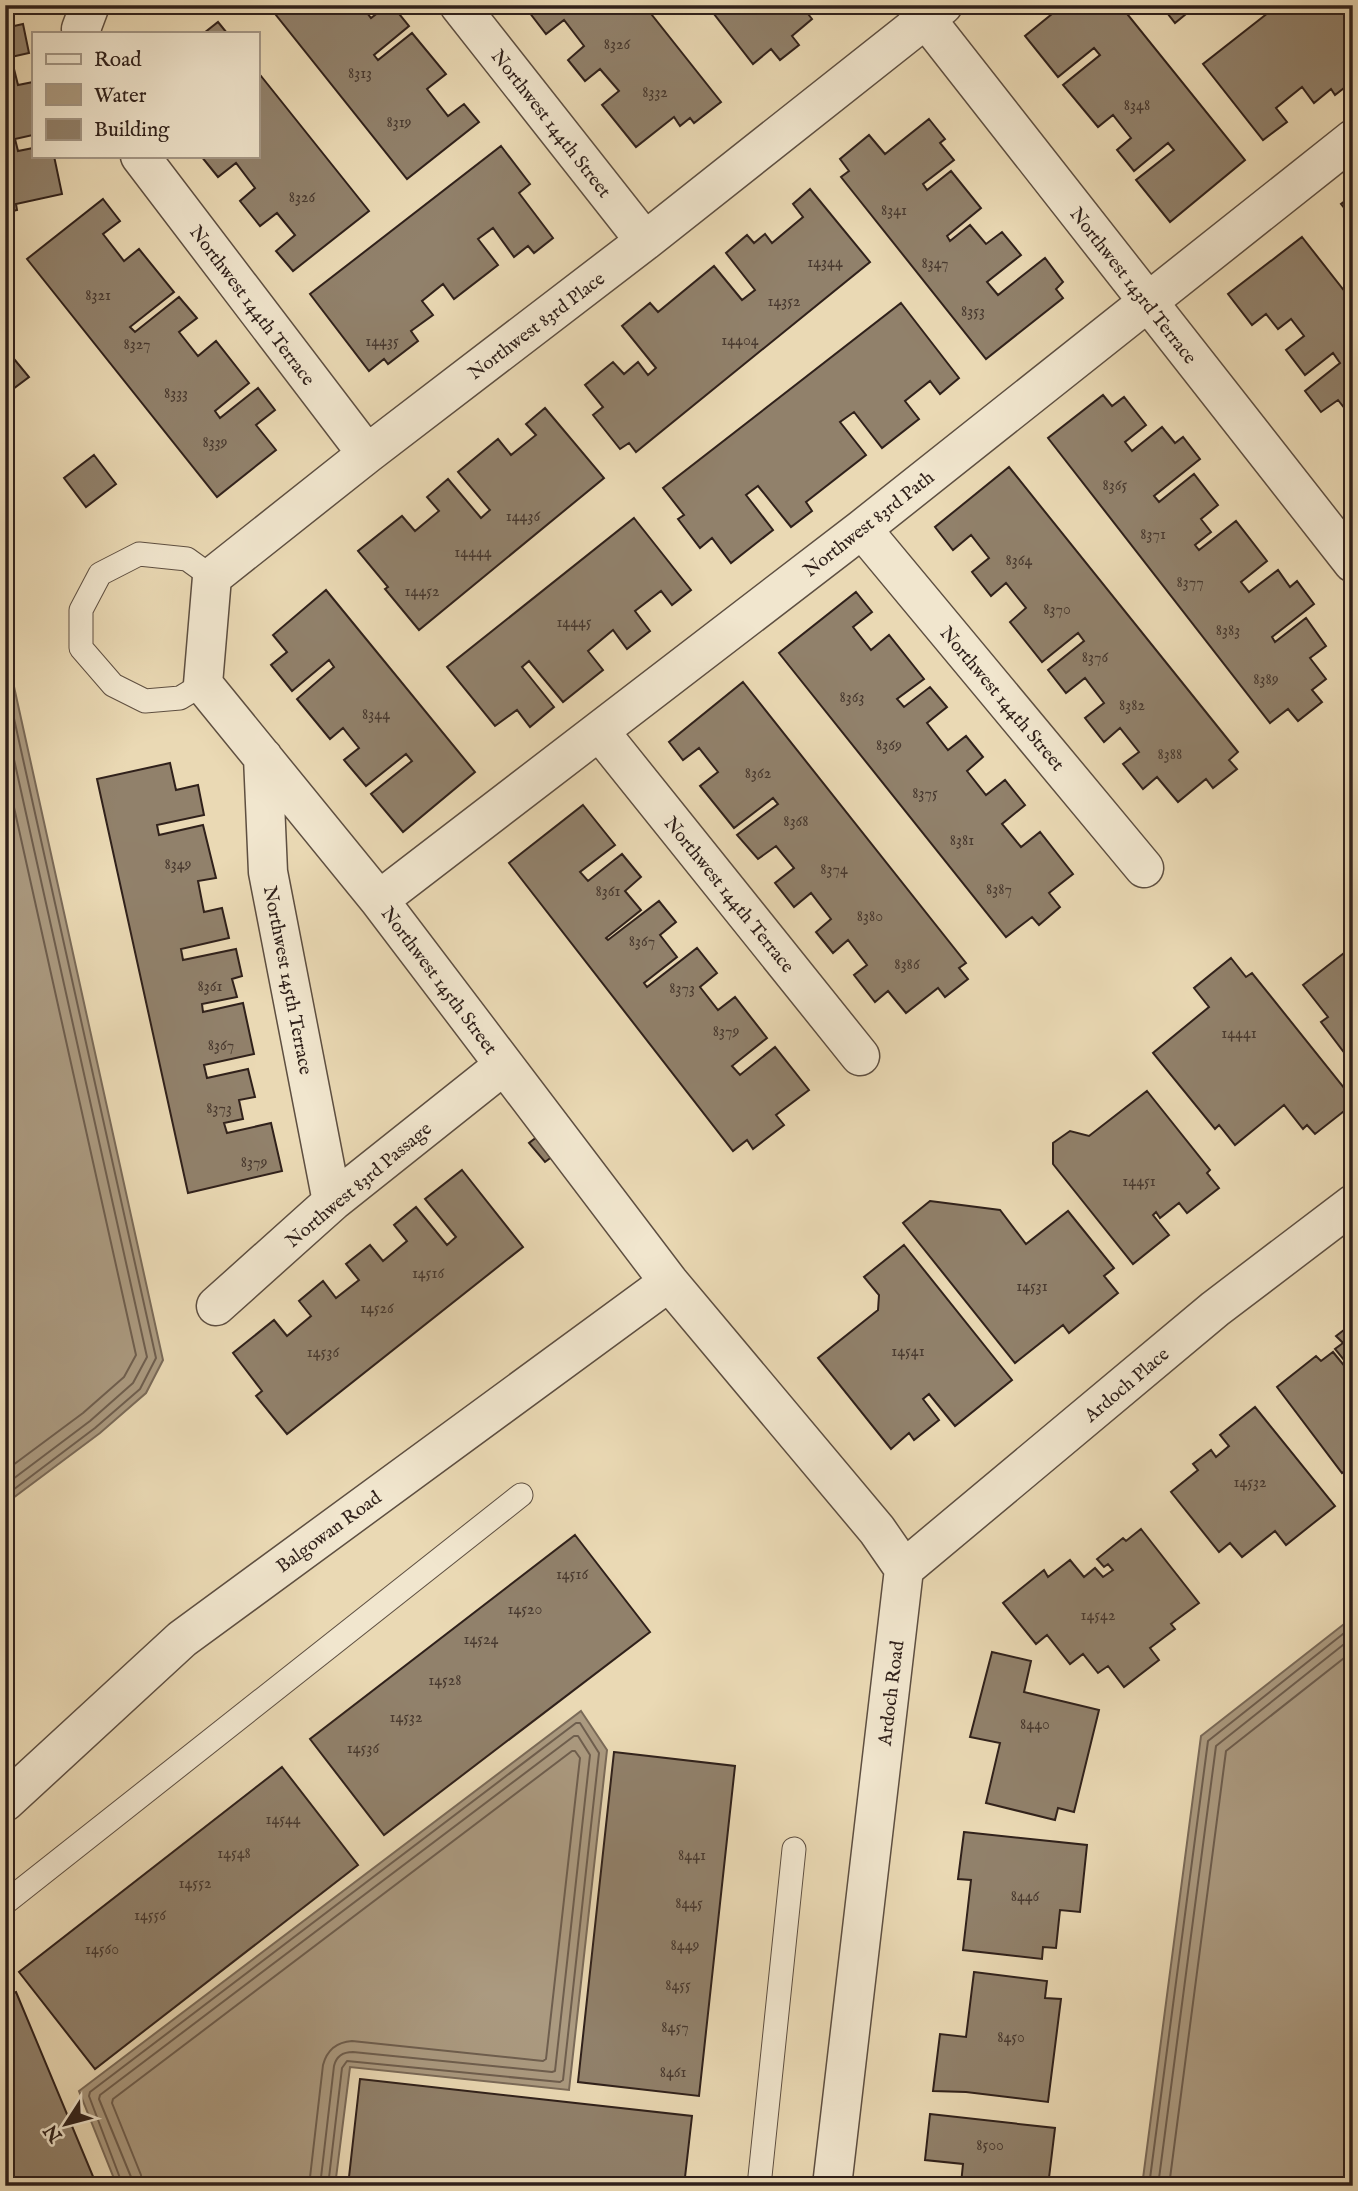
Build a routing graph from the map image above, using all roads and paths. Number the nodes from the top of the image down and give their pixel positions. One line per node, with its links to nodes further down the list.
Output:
1 (459, 5): 5 (street, Northwest 144th Street)
2 (928, 10): 5 (street, Northwest 83rd Place); 6 (street, Northwest 143rd Terrace)
3 (1353, 139): 6 (street, Northwest 83rd Path)
4 (142, 158): 7 (street, Northwest 144th Terrace)
5 (645, 241): 7 (street, Northwest 83rd Place)
6 (1147, 302): 8 (street, Northwest 83rd Path); 9 (street, Northwest 143rd Terrace)
7 (367, 454): 10 (street, Northwest 83rd Place)
8 (862, 529): 12 (street, Northwest 83rd Path); 14 (street, Northwest 144th Street)
9 (1353, 563)
10 (212, 577): 11 (street); 11 (lane)
11 (203, 684): 13 (street, Northwest 145th Street)
12 (600, 732): 15 (street, Northwest 83rd Path); 16 (street, Northwest 144th Terrace)
13 (262, 757): 15 (street, Northwest 145th Street); 18 (street, Northwest 145th Terrace)
14 (1144, 868)
15 (379, 900): 17 (street, Northwest 145th Street)
16 (860, 1056)
17 (504, 1065): 18 (street, Northwest 83rd Passage); 20 (street, Northwest 145th Street)
18 (332, 1202): 21 (street, Northwest 83rd Passage)
19 (1353, 1204): 23 (street, Ardoch Place)
20 (669, 1282): 23 (street); 24 (street, Balgowan Road)
21 (216, 1306)
22 (521, 1495): 26 (lane)
23 (904, 1569): 28 (street, Ardoch Road)
24 (5, 1802)
25 (794, 1849): 27 (lane)
26 (5, 1903)
27 (759, 2186)
28 (832, 2186)

